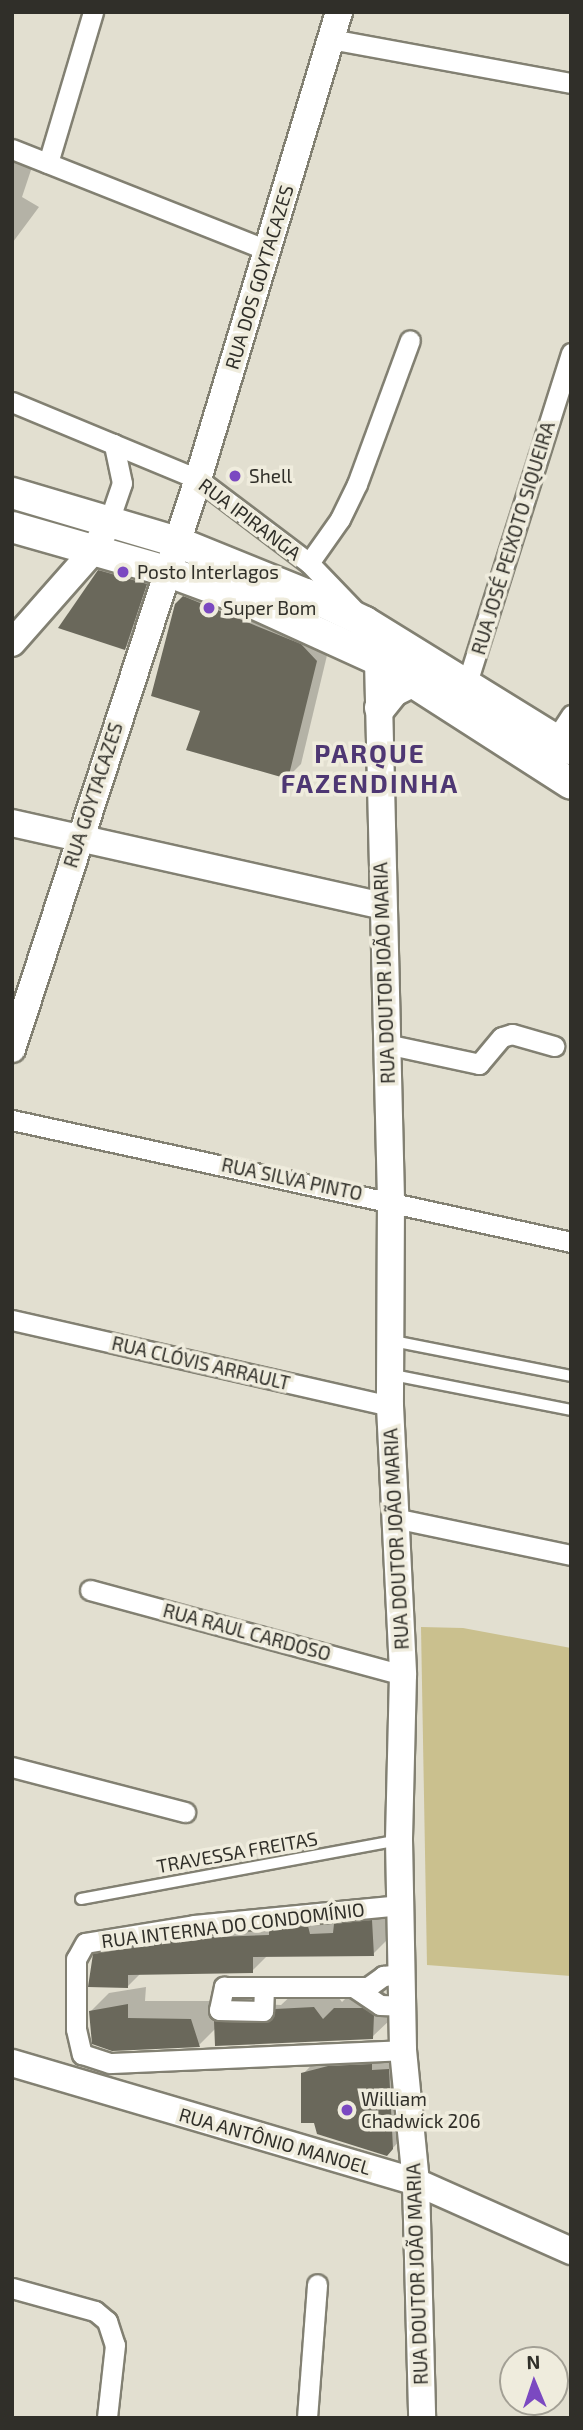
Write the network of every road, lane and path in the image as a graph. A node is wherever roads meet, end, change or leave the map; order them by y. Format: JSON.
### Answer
{"nodes":[{"id":1,"x":93,"y":12,"type":"edge"},
{"id":2,"x":339,"y":12,"type":"edge"},
{"id":3,"x":331,"y":38,"type":"junction"},
{"id":4,"x":571,"y":83,"type":"edge"},
{"id":5,"x":12,"y":149,"type":"edge"},
{"id":6,"x":48,"y":163,"type":"junction"},
{"id":7,"x":267,"y":250,"type":"junction"},
{"id":8,"x":410,"y":340,"type":"dead end"},
{"id":9,"x":571,"y":353,"type":"edge"},
{"id":10,"x":12,"y":402,"type":"edge"},
{"id":11,"x":114,"y":444,"type":"junction"},
{"id":12,"x":198,"y":479,"type":"junction"},
{"id":13,"x":12,"y":493,"type":"edge"},
{"id":14,"x":109,"y":521,"type":"junction"},
{"id":15,"x":12,"y":527,"type":"edge"},
{"id":16,"x":177,"y":542,"type":"junction"},
{"id":17,"x":95,"y":549,"type":"junction"},
{"id":18,"x":309,"y":563,"type":"junction"},
{"id":19,"x":166,"y":571,"type":"junction"},
{"id":20,"x":365,"y":622,"type":"junction"},
{"id":21,"x":12,"y":643,"type":"edge"},
{"id":22,"x":378,"y":660,"type":"junction"},
{"id":23,"x":410,"y":683,"type":"junction"},
{"id":24,"x":467,"y":683,"type":"junction"},
{"id":25,"x":380,"y":708,"type":"junction"},
{"id":26,"x":565,"y":735,"type":"edge"},
{"id":27,"x":571,"y":785,"type":"edge"},
{"id":28,"x":12,"y":823,"type":"edge"},
{"id":29,"x":78,"y":841,"type":"junction"},
{"id":30,"x":380,"y":905,"type":"junction"},
{"id":31,"x":386,"y":1044,"type":"junction"},
{"id":32,"x":554,"y":1046,"type":"dead end"},
{"id":33,"x":12,"y":1049,"type":"edge"},
{"id":34,"x":12,"y":1120,"type":"edge"},
{"id":35,"x":391,"y":1200,"type":"junction"},
{"id":36,"x":571,"y":1242,"type":"edge"},
{"id":37,"x":12,"y":1320,"type":"edge"},
{"id":38,"x":389,"y":1340,"type":"junction"},
{"id":39,"x":389,"y":1374,"type":"junction"},
{"id":40,"x":571,"y":1376,"type":"edge"},
{"id":41,"x":390,"y":1406,"type":"junction"},
{"id":42,"x":571,"y":1410,"type":"edge"},
{"id":43,"x":394,"y":1518,"type":"junction"},
{"id":44,"x":571,"y":1555,"type":"edge"},
{"id":45,"x":90,"y":1590,"type":"dead end"},
{"id":46,"x":403,"y":1675,"type":"junction"},
{"id":47,"x":12,"y":1767,"type":"edge"},
{"id":48,"x":185,"y":1812,"type":"dead end"},
{"id":49,"x":399,"y":1840,"type":"junction"},
{"id":50,"x":81,"y":1899,"type":"dead end"},
{"id":51,"x":401,"y":1905,"type":"junction"},
{"id":52,"x":402,"y":1973,"type":"junction"},
{"id":53,"x":264,"y":1987,"type":"dead end"},
{"id":54,"x":353,"y":1987,"type":"junction"},
{"id":55,"x":403,"y":2006,"type":"junction"},
{"id":56,"x":404,"y":2050,"type":"junction"},
{"id":57,"x":12,"y":2063,"type":"edge"},
{"id":58,"x":415,"y":2182,"type":"junction"},
{"id":59,"x":571,"y":2251,"type":"edge"},
{"id":60,"x":317,"y":2284,"type":"dead end"},
{"id":61,"x":12,"y":2288,"type":"edge"},
{"id":62,"x":107,"y":2418,"type":"edge"},
{"id":63,"x":307,"y":2418,"type":"edge"},
{"id":64,"x":422,"y":2418,"type":"edge"}],
"edges":[{"from":1,"to":6,"type":"street"},
{"from":2,"to":3,"type":"street","name":"RUA DOS GOYTACAZES"},
{"from":3,"to":4,"type":"street"},
{"from":3,"to":7,"type":"street","name":"RUA DOS GOYTACAZES"},
{"from":5,"to":6,"type":"street"},
{"from":6,"to":7,"type":"street"},
{"from":7,"to":12,"type":"street","name":"RUA DOS GOYTACAZES"},
{"from":8,"to":18,"type":"street"},
{"from":9,"to":24,"type":"street","name":"RUA JOSÉ PEIXOTO SIQUEIRA"},
{"from":10,"to":11,"type":"street","name":"RUA IPIRANGA"},
{"from":11,"to":12,"type":"street","name":"RUA IPIRANGA"},
{"from":11,"to":14,"type":"street"},
{"from":12,"to":16,"type":"street","name":"RUA DOS GOYTACAZES"},
{"from":12,"to":18,"type":"street","name":"RUA IPIRANGA"},
{"from":13,"to":14,"type":"main road"},
{"from":14,"to":16,"type":"main road"},
{"from":14,"to":17,"type":"street"},
{"from":15,"to":17,"type":"main road"},
{"from":16,"to":19,"type":"street","name":"RUA GOYTACAZES"},
{"from":16,"to":20,"type":"main road"},
{"from":17,"to":19,"type":"main road"},
{"from":17,"to":21,"type":"street"},
{"from":18,"to":20,"type":"street","name":"RUA IPIRANGA"},
{"from":19,"to":22,"type":"main road"},
{"from":19,"to":29,"type":"street","name":"RUA GOYTACAZES"},
{"from":20,"to":22,"type":"main road"},
{"from":20,"to":24,"type":"main road"},
{"from":22,"to":23,"type":"main road"},
{"from":22,"to":25,"type":"street","name":"RUA DOUTOR JOÃO MARIA"},
{"from":23,"to":25,"type":"main road"},
{"from":23,"to":27,"type":"main road"},
{"from":24,"to":26,"type":"main road"},
{"from":25,"to":30,"type":"street","name":"RUA DOUTOR JOÃO MARIA"},
{"from":28,"to":29,"type":"street"},
{"from":29,"to":30,"type":"street"},
{"from":29,"to":33,"type":"street","name":"RUA GOYTACAZES"},
{"from":30,"to":31,"type":"street","name":"RUA DOUTOR JOÃO MARIA"},
{"from":31,"to":32,"type":"street"},
{"from":31,"to":35,"type":"street","name":"RUA DOUTOR JOÃO MARIA"},
{"from":34,"to":35,"type":"street","name":"RUA SILVA PINTO"},
{"from":35,"to":36,"type":"street","name":"RUA SILVA PINTO"},
{"from":35,"to":38,"type":"street","name":"RUA DOUTOR JOÃO MARIA"},
{"from":37,"to":41,"type":"street","name":"RUA CLÓVIS ARRAULT"},
{"from":38,"to":39,"type":"street","name":"RUA DOUTOR JOÃO MARIA"},
{"from":38,"to":40,"type":"lane"},
{"from":39,"to":41,"type":"street","name":"RUA DOUTOR JOÃO MARIA"},
{"from":39,"to":42,"type":"lane"},
{"from":41,"to":43,"type":"street","name":"RUA DOUTOR JOÃO MARIA"},
{"from":43,"to":44,"type":"street"},
{"from":43,"to":46,"type":"street","name":"RUA DOUTOR JOÃO MARIA"},
{"from":45,"to":46,"type":"street","name":"RUA RAUL CARDOSO"},
{"from":46,"to":49,"type":"street","name":"RUA DOUTOR JOÃO MARIA"},
{"from":47,"to":48,"type":"street"},
{"from":49,"to":50,"type":"lane","name":"TRAVESSA FREITAS"},
{"from":49,"to":51,"type":"street","name":"RUA DOUTOR JOÃO MARIA"},
{"from":51,"to":52,"type":"street","name":"RUA DOUTOR JOÃO MARIA"},
{"from":51,"to":56,"type":"street","name":"RUA INTERNA DO CONDOMÍNIO"},
{"from":52,"to":54,"type":"street"},
{"from":52,"to":55,"type":"street","name":"RUA DOUTOR JOÃO MARIA"},
{"from":53,"to":54,"type":"street"},
{"from":54,"to":55,"type":"street"},
{"from":55,"to":56,"type":"street","name":"RUA DOUTOR JOÃO MARIA"},
{"from":56,"to":58,"type":"street","name":"RUA DOUTOR JOÃO MARIA"},
{"from":57,"to":58,"type":"street","name":"RUA ANTÔNIO MANOEL"},
{"from":58,"to":59,"type":"street","name":"RUA ANTÔNIO MANOEL"},
{"from":58,"to":64,"type":"street","name":"RUA DOUTOR JOÃO MARIA"},
{"from":60,"to":63,"type":"street"},
{"from":61,"to":62,"type":"street"}]}
